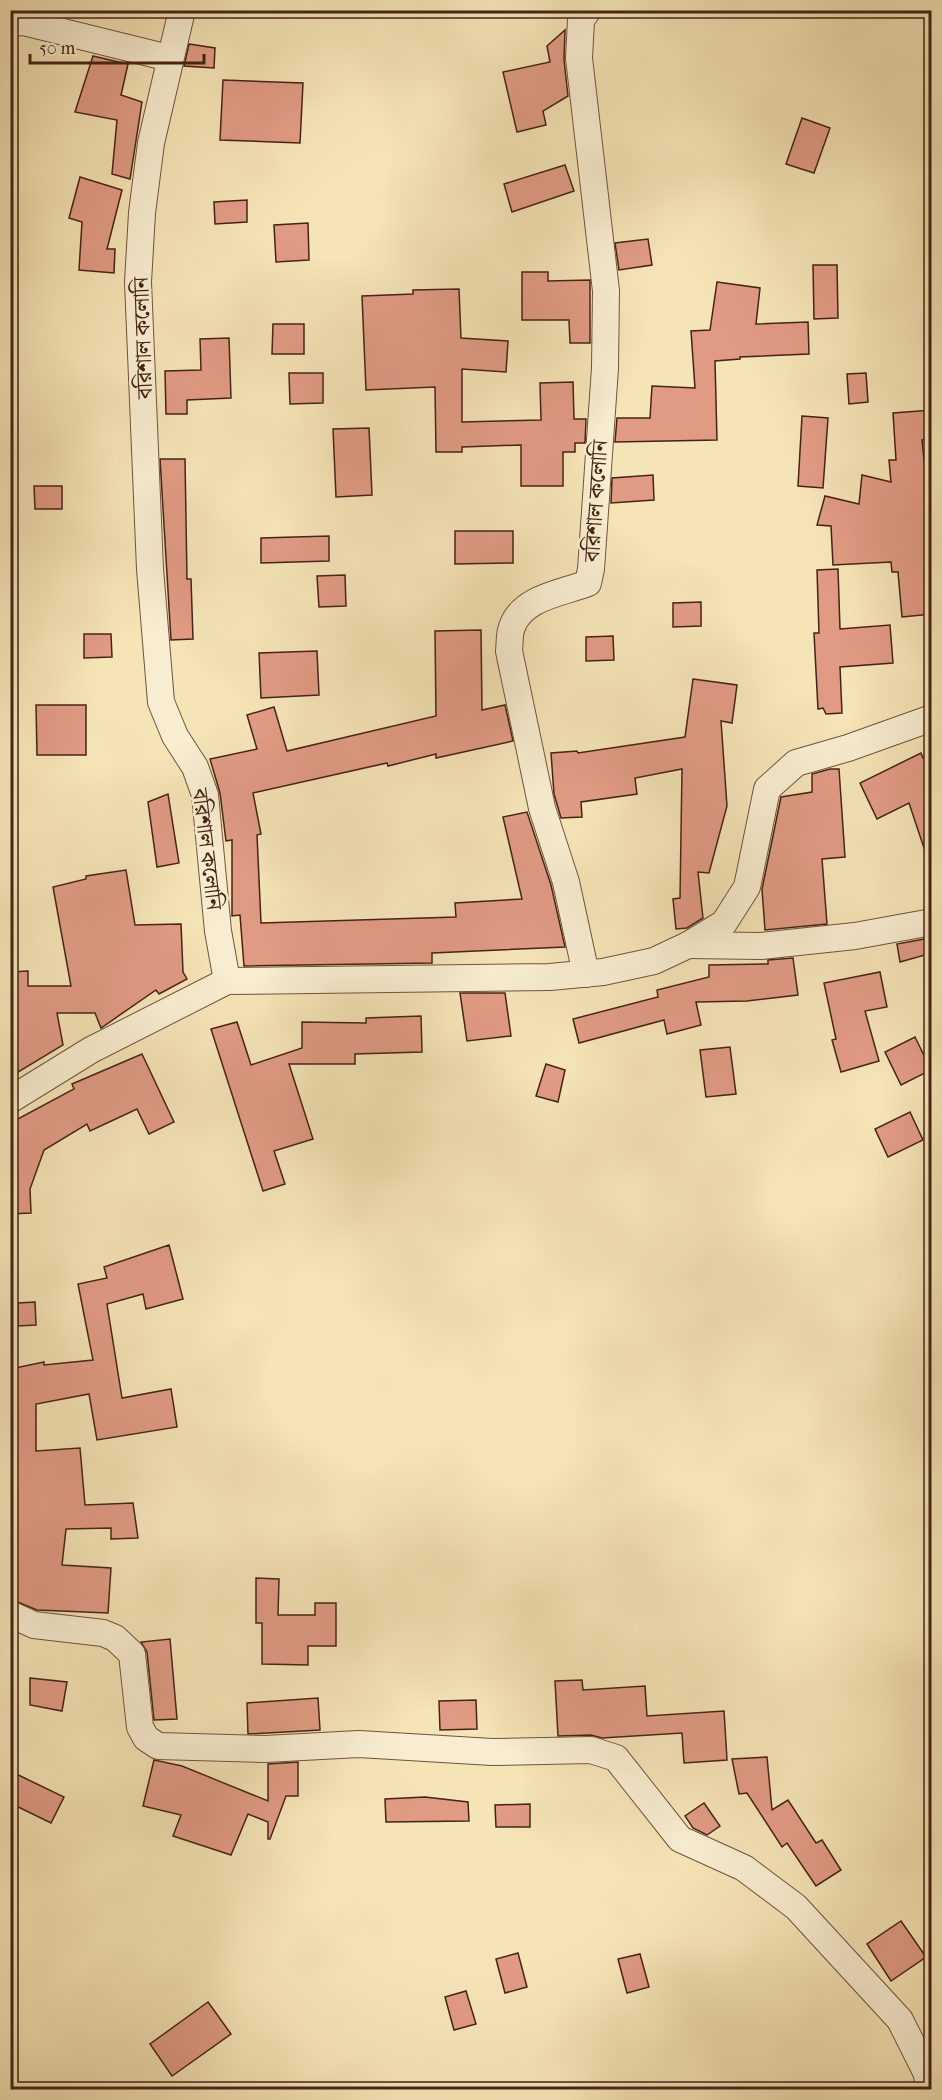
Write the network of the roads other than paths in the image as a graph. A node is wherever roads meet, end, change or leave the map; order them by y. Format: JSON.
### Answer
{"nodes":[{"id":1,"x":182,"y":10,"type":"edge"},
{"id":2,"x":588,"y":10,"type":"edge"},
{"id":3,"x":10,"y":23,"type":"edge"},
{"id":4,"x":169,"y":58,"type":"junction"},
{"id":5,"x":932,"y":717,"type":"edge"},
{"id":6,"x":932,"y":922,"type":"edge"},
{"id":7,"x":688,"y":945,"type":"junction"},
{"id":8,"x":586,"y":974,"type":"junction"},
{"id":9,"x":227,"y":981,"type":"junction"},
{"id":10,"x":10,"y":1100,"type":"edge"},
{"id":11,"x":10,"y":1614,"type":"edge"},
{"id":12,"x":931,"y":2090,"type":"edge"}],
"edges":[{"from":1,"to":4,"type":"street","name":"বরিশাল কলোনি"},
{"from":2,"to":8,"type":"street","name":"বরিশাল কলোনি"},
{"from":3,"to":4,"type":"street"},
{"from":4,"to":9,"type":"street","name":"বরিশাল কলোনি"},
{"from":5,"to":7,"type":"street"},
{"from":6,"to":7,"type":"street"},
{"from":7,"to":8,"type":"street"},
{"from":8,"to":9,"type":"street"},
{"from":9,"to":10,"type":"street"},
{"from":11,"to":12,"type":"street"}]}
